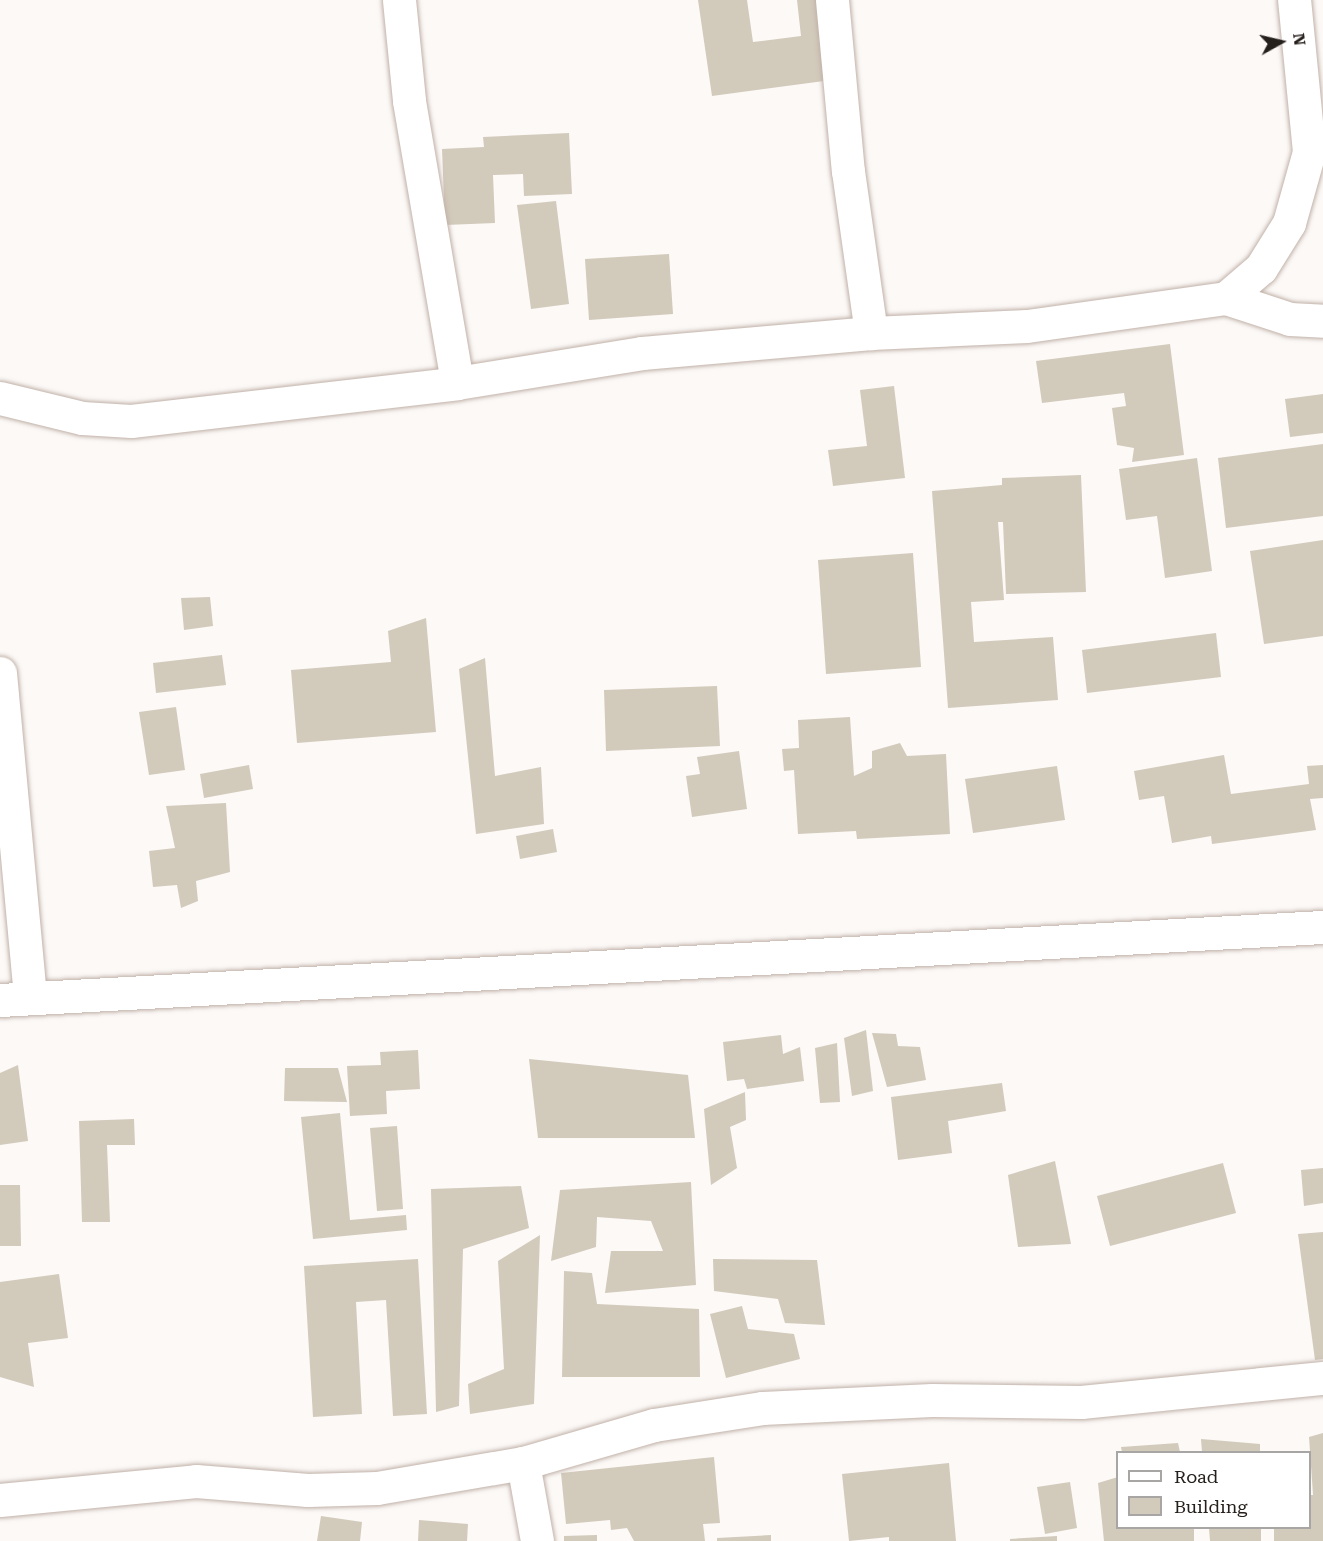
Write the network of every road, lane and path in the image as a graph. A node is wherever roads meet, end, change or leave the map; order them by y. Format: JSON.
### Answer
{"nodes":[{"id":1,"x":399,"y":0,"type":"edge"},
{"id":2,"x":832,"y":0,"type":"edge"},
{"id":3,"x":1294,"y":0,"type":"edge"},
{"id":4,"x":1226,"y":298,"type":"junction"},
{"id":5,"x":1323,"y":321,"type":"edge"},
{"id":6,"x":871,"y":333,"type":"junction"},
{"id":7,"x":457,"y":383,"type":"junction"},
{"id":8,"x":0,"y":398,"type":"edge"},
{"id":9,"x":0,"y":673,"type":"edge"},
{"id":10,"x":1323,"y":927,"type":"edge"},
{"id":11,"x":15,"y":999,"type":"edge"},
{"id":12,"x":1323,"y":1378,"type":"edge"},
{"id":13,"x":523,"y":1463,"type":"junction"},
{"id":14,"x":0,"y":1500,"type":"edge"},
{"id":15,"x":537,"y":1541,"type":"edge"}],
"edges":[{"from":1,"to":7,"type":"street"},
{"from":2,"to":6,"type":"street"},
{"from":3,"to":4,"type":"street"},
{"from":4,"to":5,"type":"street"},
{"from":4,"to":6,"type":"street"},
{"from":6,"to":7,"type":"street"},
{"from":7,"to":8,"type":"street"},
{"from":9,"to":11,"type":"street"},
{"from":10,"to":11,"type":"street"},
{"from":12,"to":13,"type":"street"},
{"from":13,"to":14,"type":"street"},
{"from":13,"to":15,"type":"street"}]}
